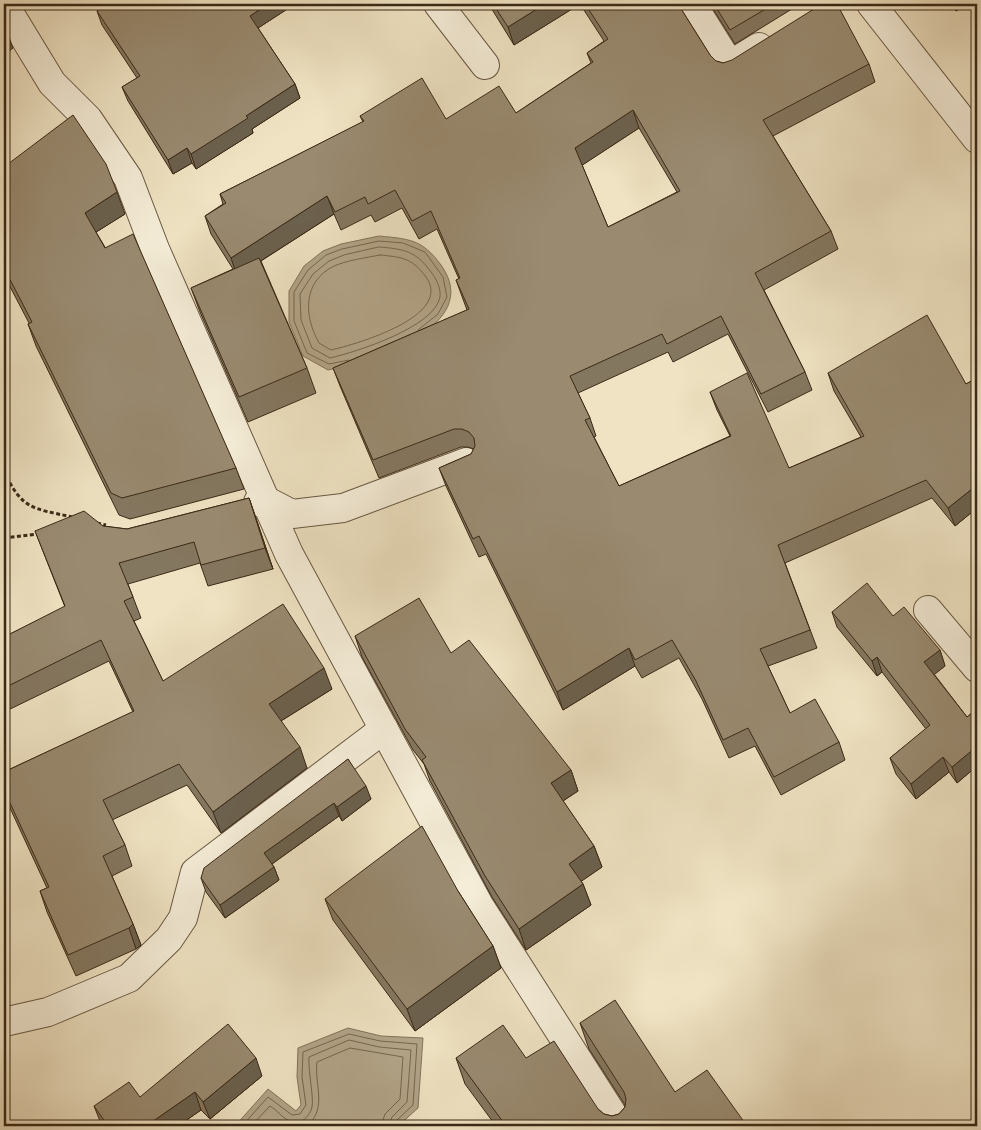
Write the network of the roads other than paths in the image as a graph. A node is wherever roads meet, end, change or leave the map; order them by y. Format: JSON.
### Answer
{"nodes":[{"id":1,"x":4,"y":4,"type":"edge"},
{"id":2,"x":438,"y":4,"type":"edge"},
{"id":3,"x":692,"y":4,"type":"edge"},
{"id":4,"x":871,"y":4,"type":"edge"},
{"id":5,"x":779,"y":34,"type":"edge"},
{"id":6,"x":485,"y":65,"type":"dead end"},
{"id":7,"x":977,"y":139,"type":"edge"},
{"id":8,"x":466,"y":462,"type":"edge"},
{"id":9,"x":265,"y":500,"type":"junction"},
{"id":10,"x":234,"y":508,"type":"edge"},
{"id":11,"x":928,"y":610,"type":"dead end"},
{"id":12,"x":977,"y":668,"type":"edge"},
{"id":13,"x":384,"y":729,"type":"junction"},
{"id":14,"x":4,"y":1022,"type":"edge"},
{"id":15,"x":620,"y":1126,"type":"edge"}],
"edges":[{"from":1,"to":9,"type":"street"},
{"from":2,"to":6,"type":"street"},
{"from":3,"to":5,"type":"street"},
{"from":4,"to":7,"type":"street"},
{"from":8,"to":9,"type":"street"},
{"from":9,"to":10,"type":"street"},
{"from":9,"to":13,"type":"street"},
{"from":11,"to":12,"type":"street"},
{"from":13,"to":14,"type":"street"},
{"from":13,"to":15,"type":"street"}]}
